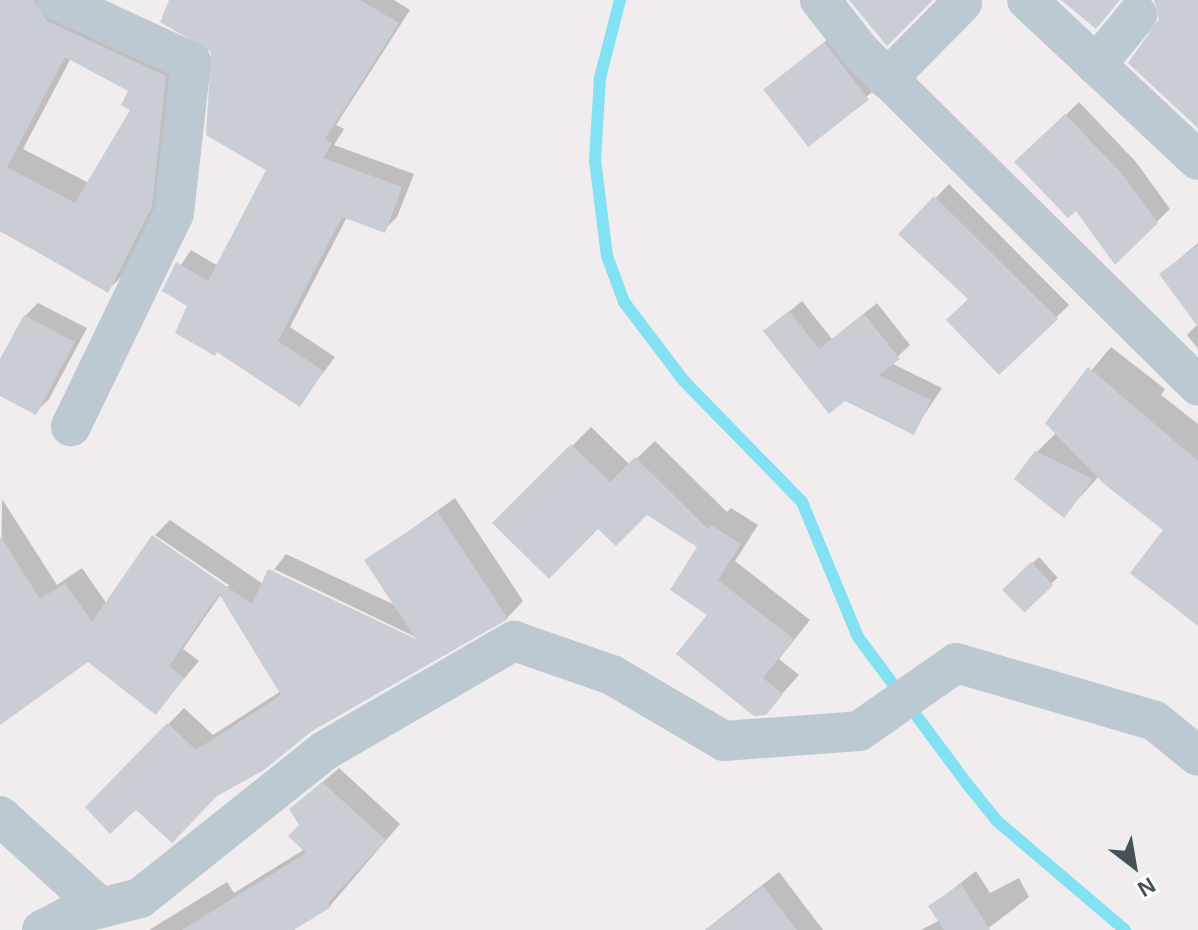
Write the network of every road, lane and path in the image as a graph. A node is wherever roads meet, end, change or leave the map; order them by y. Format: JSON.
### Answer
{"nodes":[{"id":1,"x":57,"y":0,"type":"edge"},
{"id":2,"x":820,"y":0,"type":"edge"},
{"id":3,"x":1027,"y":0,"type":"edge"},
{"id":4,"x":962,"y":3,"type":"dead end"},
{"id":5,"x":1137,"y":15,"type":"dead end"},
{"id":6,"x":1096,"y":65,"type":"junction"},
{"id":7,"x":887,"y":79,"type":"junction"},
{"id":8,"x":1198,"y":160,"type":"edge"},
{"id":9,"x":1198,"y":386,"type":"edge"},
{"id":10,"x":71,"y":426,"type":"dead end"},
{"id":11,"x":1198,"y":756,"type":"edge"},
{"id":12,"x":0,"y":816,"type":"edge"},
{"id":13,"x":101,"y":908,"type":"junction"},
{"id":14,"x":42,"y":930,"type":"edge"}],
"edges":[{"from":1,"to":10,"type":"street"},
{"from":2,"to":7,"type":"street"},
{"from":3,"to":6,"type":"street"},
{"from":4,"to":7,"type":"street"},
{"from":5,"to":6,"type":"street"},
{"from":6,"to":8,"type":"street"},
{"from":7,"to":9,"type":"street"},
{"from":11,"to":13,"type":"street"},
{"from":12,"to":13,"type":"street"},
{"from":13,"to":14,"type":"street"}]}
